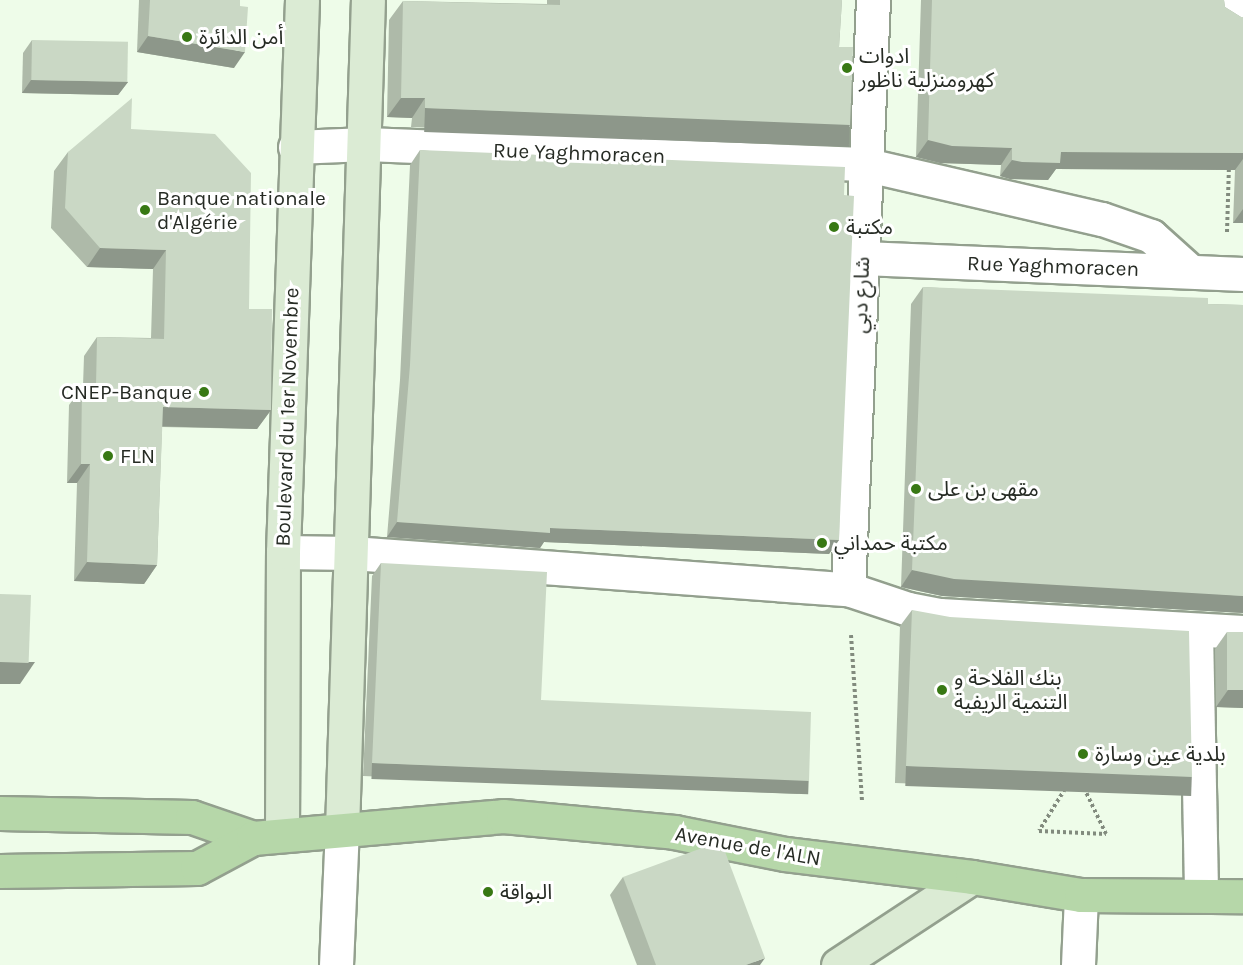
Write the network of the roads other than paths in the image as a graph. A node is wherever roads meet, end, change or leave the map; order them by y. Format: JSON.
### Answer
{"nodes":[{"id":1,"x":302,"y":0,"type":"edge"},
{"id":2,"x":368,"y":0,"type":"edge"},
{"id":3,"x":873,"y":0,"type":"edge"},
{"id":4,"x":1231,"y":0,"type":"edge"},
{"id":5,"x":1243,"y":15,"type":"edge"},
{"id":6,"x":366,"y":144,"type":"junction"},
{"id":7,"x":296,"y":147,"type":"junction"},
{"id":8,"x":864,"y":164,"type":"junction"},
{"id":9,"x":864,"y":258,"type":"junction"},
{"id":10,"x":1190,"y":271,"type":"junction"},
{"id":11,"x":1235,"y":274,"type":"edge"},
{"id":12,"x":283,"y":552,"type":"junction"},
{"id":13,"x":352,"y":553,"type":"junction"},
{"id":14,"x":848,"y":590,"type":"junction"},
{"id":15,"x":1196,"y":630,"type":"junction"},
{"id":16,"x":1243,"y":632,"type":"edge"},
{"id":17,"x":0,"y":813,"type":"edge"},
{"id":18,"x":342,"y":830,"type":"junction"},
{"id":19,"x":267,"y":836,"type":"junction"},
{"id":20,"x":0,"y":871,"type":"edge"},
{"id":21,"x":972,"y":876,"type":"junction"},
{"id":22,"x":1201,"y":894,"type":"junction"},
{"id":23,"x":1082,"y":895,"type":"junction"},
{"id":24,"x":1243,"y":896,"type":"edge"},
{"id":25,"x":336,"y":965,"type":"edge"},
{"id":26,"x":838,"y":965,"type":"edge"},
{"id":27,"x":1078,"y":965,"type":"edge"}],
"edges":[{"from":1,"to":7,"type":"main road","name":"Boulevard du 1er Novembre"},
{"from":2,"to":6,"type":"main road"},
{"from":3,"to":8,"type":"street","name":"شارع دبي"},
{"from":4,"to":5,"type":"street"},
{"from":6,"to":7,"type":"street","name":"Rue Yaghmoracen"},
{"from":6,"to":8,"type":"street","name":"Rue Yaghmoracen"},
{"from":6,"to":13,"type":"main road"},
{"from":7,"to":12,"type":"main road","name":"Boulevard du 1er Novembre"},
{"from":8,"to":9,"type":"street","name":"شارع دبي"},
{"from":8,"to":10,"type":"street","name":"Rue Yaghmoracen"},
{"from":9,"to":10,"type":"street","name":"Rue Yaghmoracen"},
{"from":9,"to":14,"type":"street","name":"شارع دبي"},
{"from":10,"to":11,"type":"street","name":"Rue Yaghmoracen"},
{"from":12,"to":13,"type":"street"},
{"from":12,"to":19,"type":"main road","name":"Boulevard du 1er Novembre"},
{"from":13,"to":14,"type":"street"},
{"from":13,"to":18,"type":"main road"},
{"from":14,"to":15,"type":"street"},
{"from":15,"to":16,"type":"street"},
{"from":15,"to":22,"type":"street"},
{"from":17,"to":19,"type":"main road"},
{"from":18,"to":19,"type":"main road","name":"Avenue de l'ALN"},
{"from":18,"to":21,"type":"main road","name":"Avenue de l'ALN"},
{"from":18,"to":25,"type":"street"},
{"from":19,"to":20,"type":"main road"},
{"from":21,"to":23,"type":"main road","name":"Avenue de l'ALN"},
{"from":21,"to":26,"type":"main road"},
{"from":22,"to":23,"type":"main road","name":"Avenue de l'ALN"},
{"from":22,"to":24,"type":"main road","name":"Avenue de l'ALN"},
{"from":23,"to":27,"type":"street"}]}
